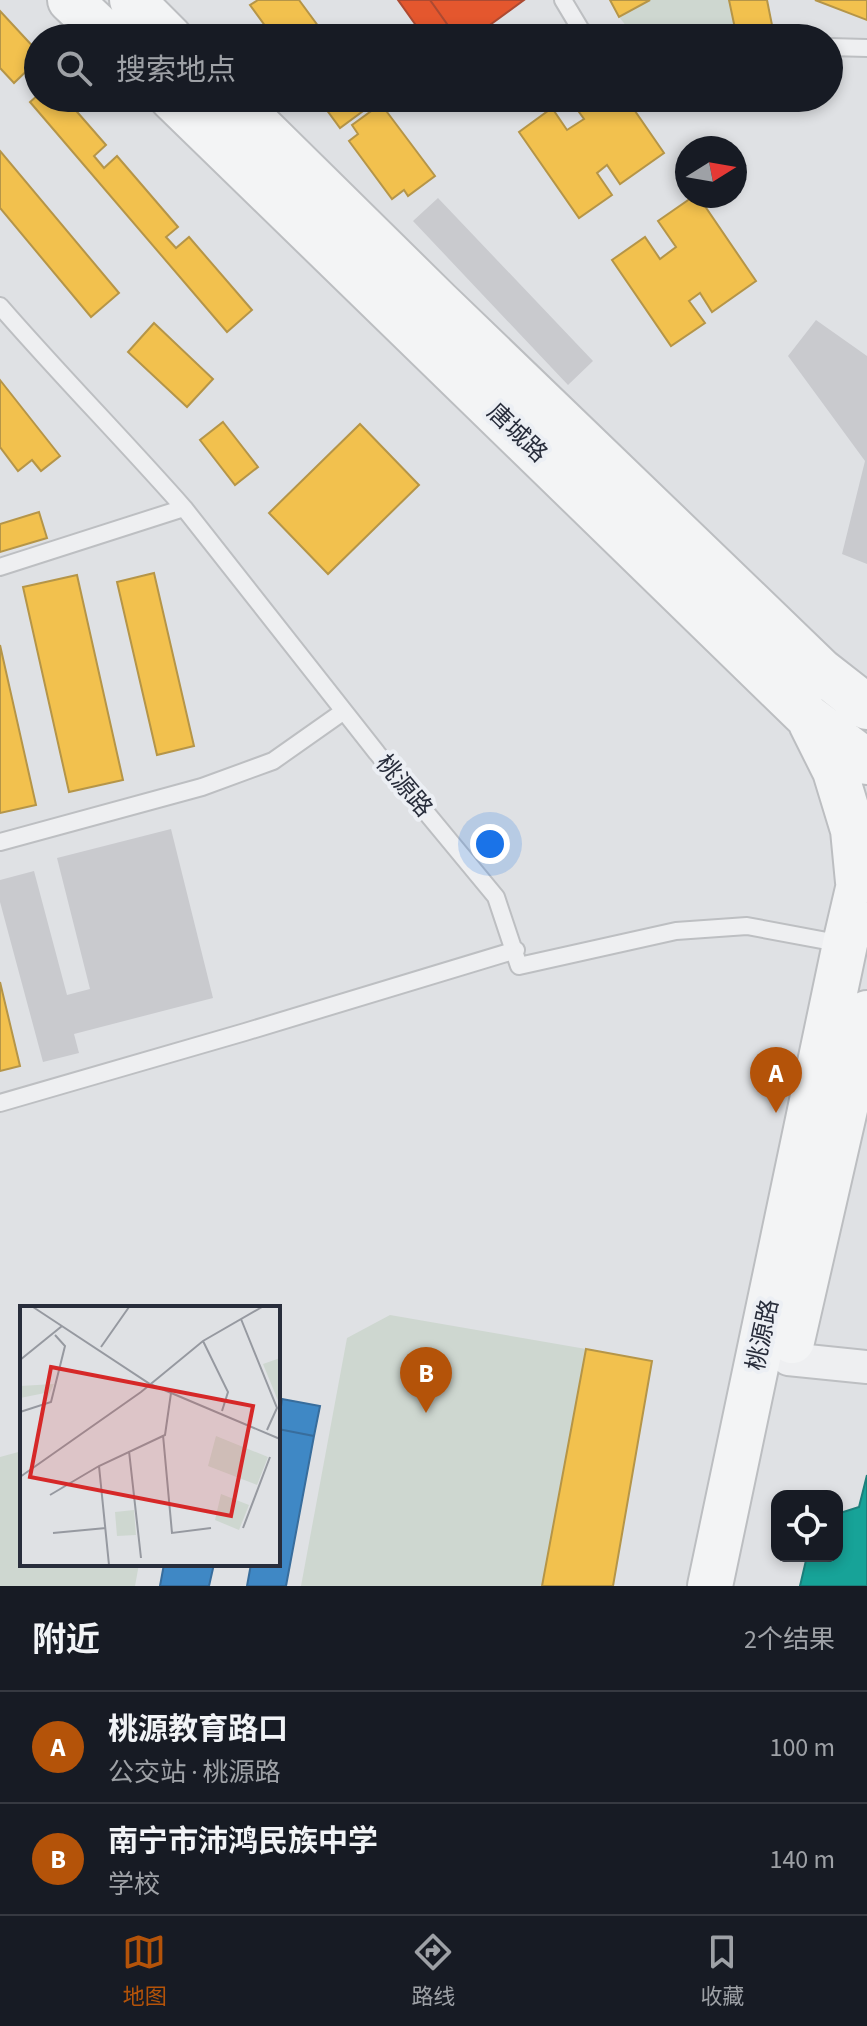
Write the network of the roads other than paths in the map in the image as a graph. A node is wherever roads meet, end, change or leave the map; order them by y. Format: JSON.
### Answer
{"nodes":[{"id":1,"x":70,"y":0,"type":"edge"},
{"id":2,"x":132,"y":0,"type":"edge"},
{"id":3,"x":563,"y":0,"type":"edge"},
{"id":4,"x":95,"y":24,"type":"edge"},
{"id":5,"x":156,"y":24,"type":"edge"},
{"id":6,"x":577,"y":24,"type":"edge"},
{"id":7,"x":843,"y":47,"type":"edge"},
{"id":8,"x":867,"y":48,"type":"edge"},
{"id":9,"x":186,"y":112,"type":"edge"},
{"id":10,"x":245,"y":112,"type":"edge"},
{"id":11,"x":0,"y":306,"type":"edge"},
{"id":12,"x":184,"y":508,"type":"junction"},
{"id":13,"x":0,"y":567,"type":"edge"},
{"id":14,"x":821,"y":671,"type":"junction"},
{"id":15,"x":867,"y":675,"type":"edge"},
{"id":16,"x":867,"y":707,"type":"edge"},
{"id":17,"x":344,"y":711,"type":"junction"},
{"id":18,"x":808,"y":717,"type":"junction"},
{"id":19,"x":867,"y":762,"type":"edge"},
{"id":20,"x":0,"y":842,"type":"edge"},
{"id":21,"x":863,"y":869,"type":"edge"},
{"id":22,"x":845,"y":944,"type":"junction"},
{"id":23,"x":516,"y":950,"type":"junction"},
{"id":24,"x":867,"y":1013,"type":"edge"},
{"id":25,"x":0,"y":1103,"type":"edge"},
{"id":26,"x":788,"y":1359,"type":"junction"},
{"id":27,"x":867,"y":1367,"type":"edge"},
{"id":28,"x":710,"y":1586,"type":"edge"},
{"id":29,"x":739,"y":1586,"type":"edge"}],
"edges":[{"from":1,"to":4,"type":"main road"},
{"from":2,"to":5,"type":"main road"},
{"from":3,"to":6,"type":"lane"},
{"from":7,"to":8,"type":"lane"},
{"from":9,"to":18,"type":"main road","name":"唐城路"},
{"from":10,"to":14,"type":"main road","name":"唐城路"},
{"from":11,"to":12,"type":"lane","name":"桃源路"},
{"from":12,"to":13,"type":"lane"},
{"from":12,"to":17,"type":"lane","name":"桃源路"},
{"from":14,"to":15,"type":"main road"},
{"from":14,"to":16,"type":"main road","name":"唐城路"},
{"from":17,"to":20,"type":"lane"},
{"from":17,"to":23,"type":"lane","name":"桃源路"},
{"from":18,"to":19,"type":"main road","name":"唐城路"},
{"from":18,"to":21,"type":"main road","name":"桃源路"},
{"from":21,"to":22,"type":"main road","name":"桃源路"},
{"from":22,"to":23,"type":"lane"},
{"from":22,"to":28,"type":"main road","name":"桃源路"},
{"from":23,"to":25,"type":"lane"},
{"from":24,"to":26,"type":"main road","name":"桃源路"},
{"from":26,"to":27,"type":"street"},
{"from":26,"to":29,"type":"main road","name":"桃源路"}]}
